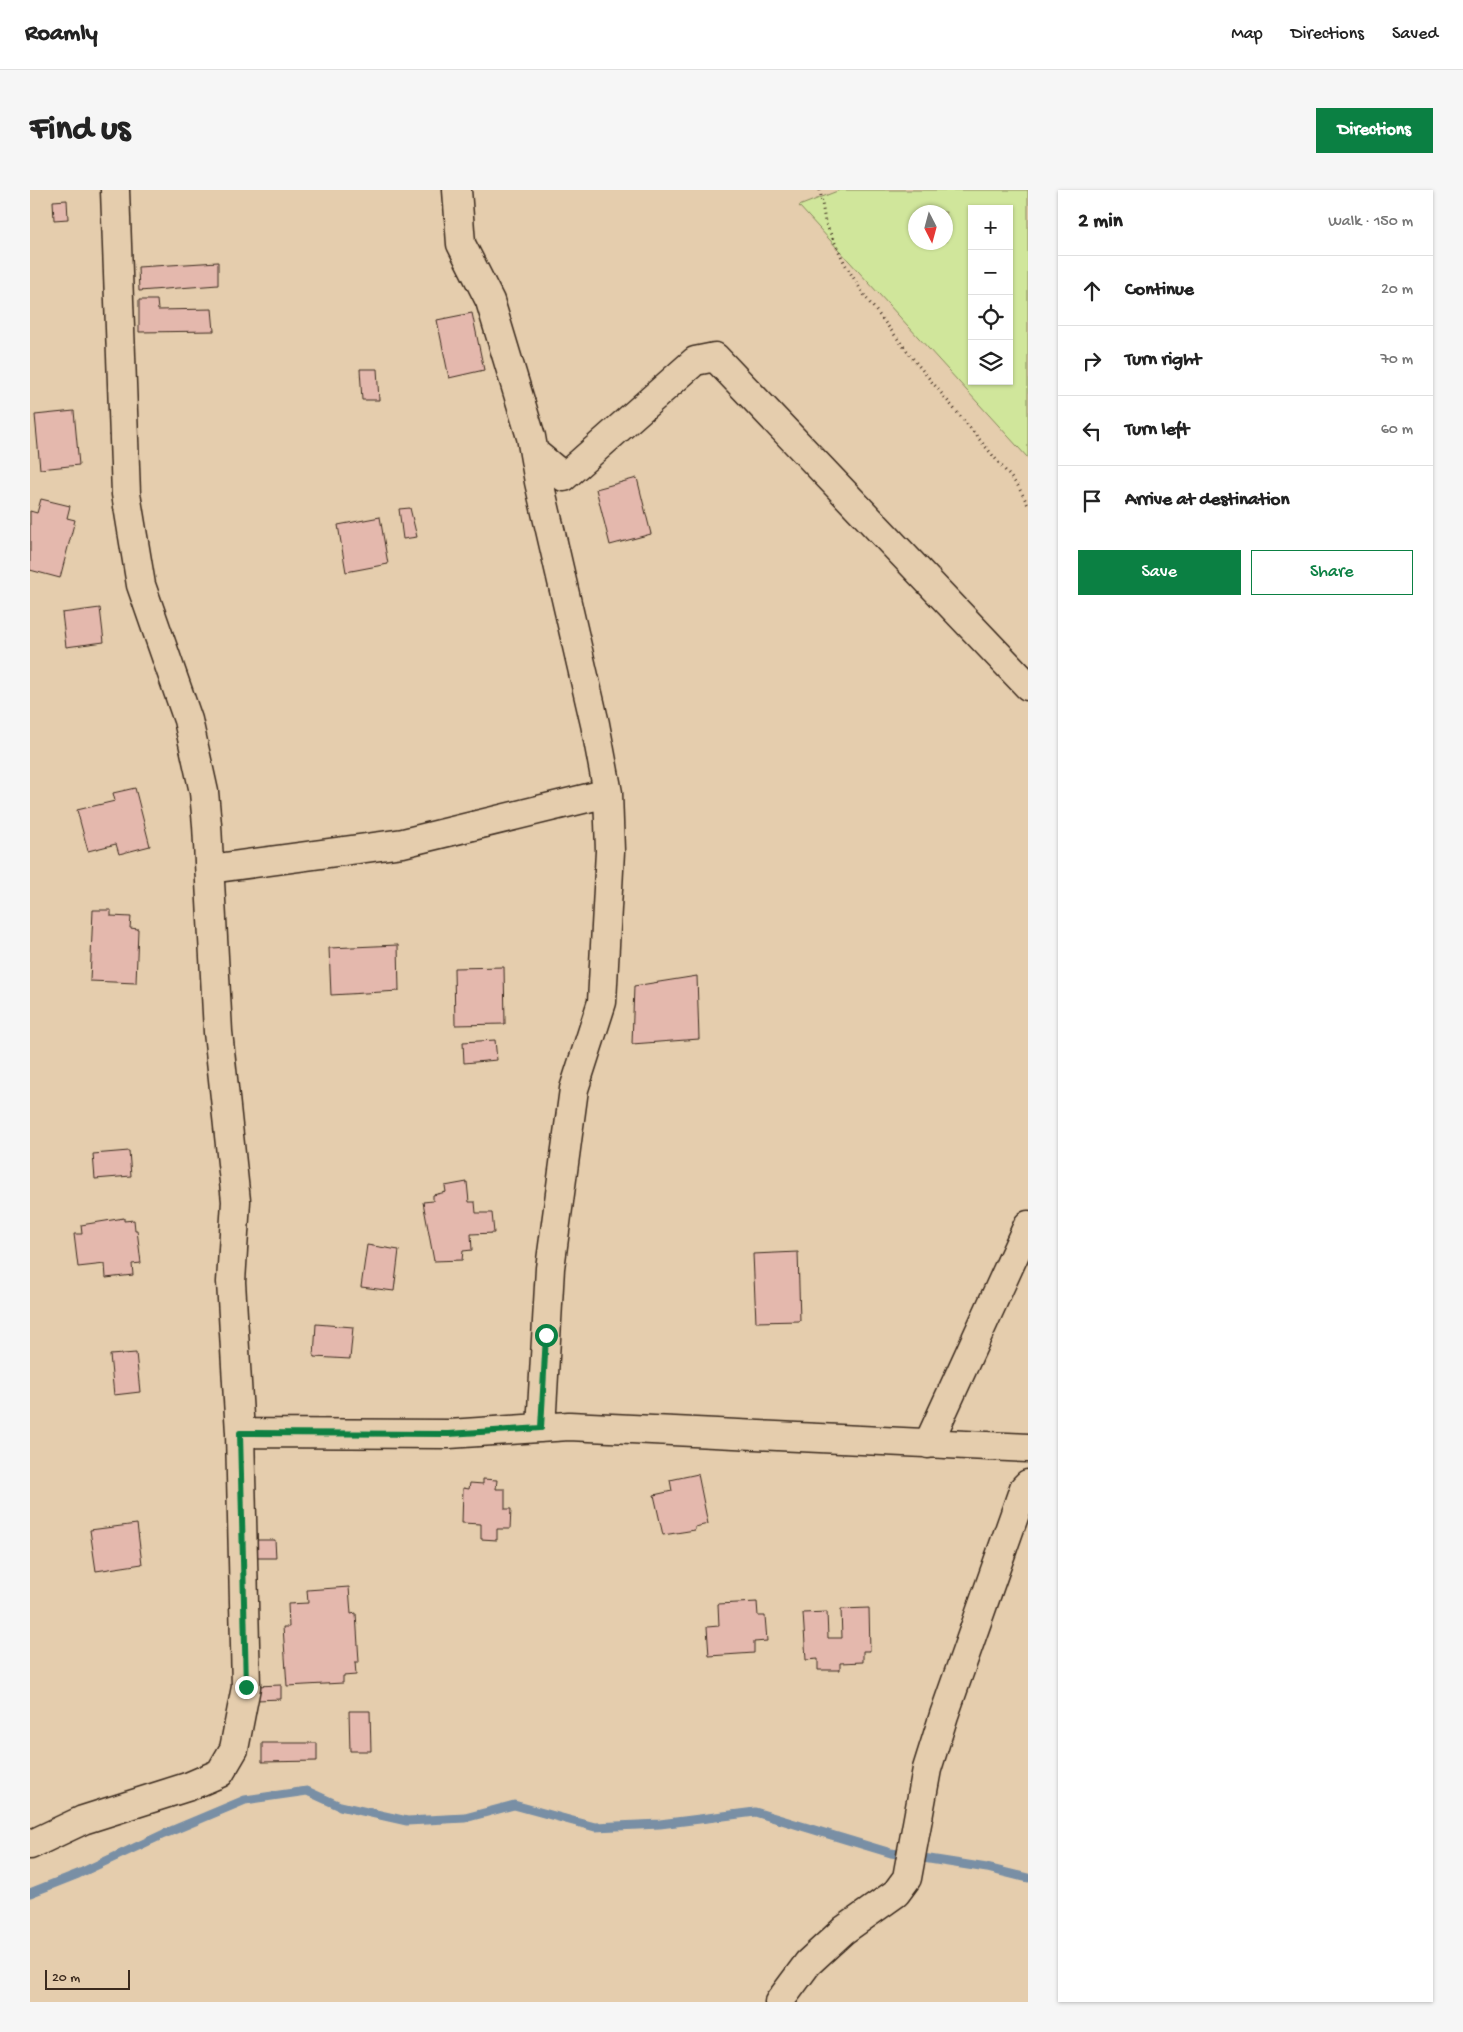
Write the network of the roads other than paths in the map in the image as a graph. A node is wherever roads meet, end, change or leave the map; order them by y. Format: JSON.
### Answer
{"nodes":[{"id":1,"x":115,"y":190,"type":"edge"},
{"id":2,"x":456,"y":190,"type":"edge"},
{"id":3,"x":534,"y":452,"type":"junction"},
{"id":4,"x":1028,"y":686,"type":"edge"},
{"id":5,"x":608,"y":793,"type":"junction"},
{"id":6,"x":210,"y":870,"type":"junction"},
{"id":7,"x":1028,"y":1225,"type":"edge"},
{"id":8,"x":1028,"y":1425,"type":"edge"},
{"id":9,"x":541,"y":1428,"type":"junction"},
{"id":10,"x":240,"y":1433,"type":"junction"},
{"id":11,"x":928,"y":1444,"type":"junction"},
{"id":12,"x":1020,"y":1448,"type":"edge"},
{"id":13,"x":1028,"y":1484,"type":"edge"},
{"id":14,"x":30,"y":1845,"type":"edge"},
{"id":15,"x":778,"y":2002,"type":"edge"}],
"edges":[{"from":1,"to":6,"type":"street"},
{"from":2,"to":3,"type":"street"},
{"from":3,"to":4,"type":"street"},
{"from":3,"to":5,"type":"street"},
{"from":5,"to":6,"type":"street"},
{"from":5,"to":9,"type":"street"},
{"from":6,"to":10,"type":"street"},
{"from":7,"to":11,"type":"street"},
{"from":8,"to":12,"type":"street"},
{"from":9,"to":10,"type":"street"},
{"from":9,"to":11,"type":"street"},
{"from":10,"to":14,"type":"street"},
{"from":11,"to":12,"type":"street"},
{"from":13,"to":15,"type":"street"}]}
